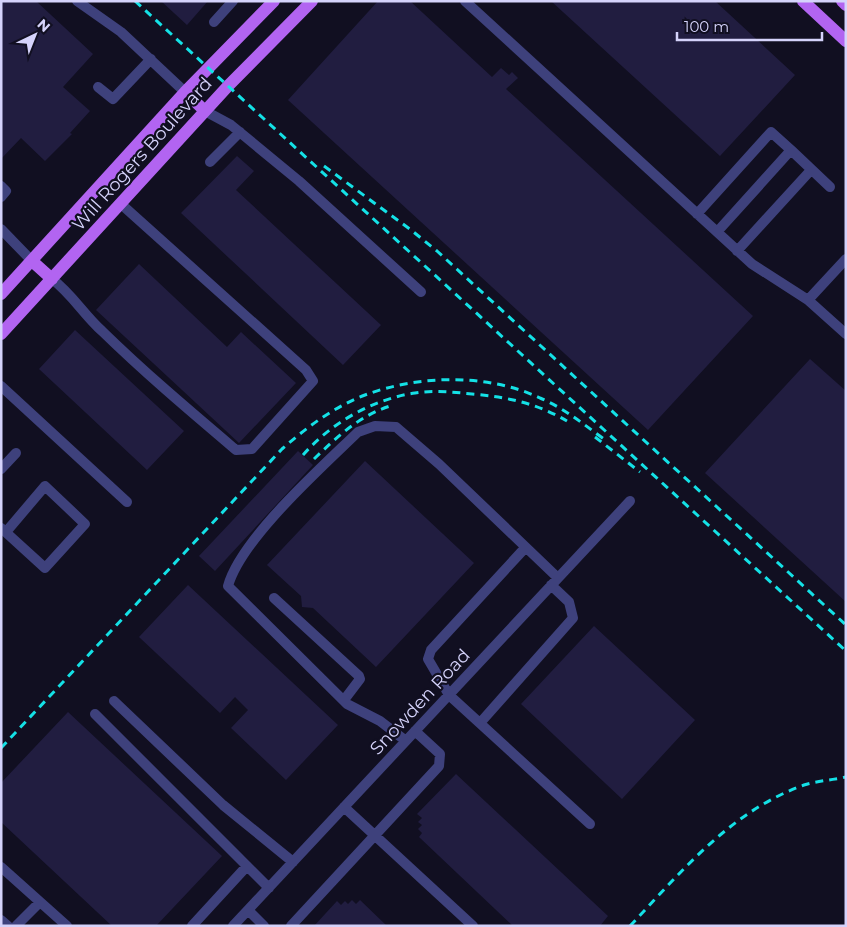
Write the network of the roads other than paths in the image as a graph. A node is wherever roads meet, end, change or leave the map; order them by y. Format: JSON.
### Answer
{"nodes":[{"id":1,"x":77,"y":1,"type":"edge"},
{"id":2,"x":233,"y":1,"type":"edge"},
{"id":3,"x":274,"y":1,"type":"edge"},
{"id":4,"x":312,"y":1,"type":"edge"},
{"id":5,"x":465,"y":1,"type":"edge"},
{"id":6,"x":803,"y":1,"type":"edge"},
{"id":7,"x":842,"y":1,"type":"edge"},
{"id":8,"x":846,"y":4,"type":"edge"},
{"id":9,"x":214,"y":22,"type":"dead end"},
{"id":10,"x":846,"y":41,"type":"edge"},
{"id":11,"x":151,"y":59,"type":"junction"},
{"id":12,"x":98,"y":87,"type":"dead end"},
{"id":13,"x":185,"y":92,"type":"junction"},
{"id":14,"x":205,"y":111,"type":"junction"},
{"id":15,"x":240,"y":132,"type":"junction"},
{"id":16,"x":791,"y":150,"type":"junction"},
{"id":17,"x":210,"y":162,"type":"dead end"},
{"id":18,"x":811,"y":170,"type":"junction"},
{"id":19,"x":1,"y":186,"type":"edge"},
{"id":20,"x":830,"y":187,"type":"dead end"},
{"id":21,"x":1,"y":196,"type":"edge"},
{"id":22,"x":121,"y":204,"type":"junction"},
{"id":23,"x":697,"y":214,"type":"junction"},
{"id":24,"x":1,"y":229,"type":"edge"},
{"id":25,"x":717,"y":232,"type":"junction"},
{"id":26,"x":737,"y":251,"type":"junction"},
{"id":27,"x":846,"y":259,"type":"edge"},
{"id":28,"x":32,"y":261,"type":"junction"},
{"id":29,"x":52,"y":279,"type":"junction"},
{"id":30,"x":421,"y":292,"type":"dead end"},
{"id":31,"x":1,"y":294,"type":"edge"},
{"id":32,"x":808,"y":300,"type":"junction"},
{"id":33,"x":1,"y":334,"type":"edge"},
{"id":34,"x":846,"y":334,"type":"edge"},
{"id":35,"x":1,"y":386,"type":"edge"},
{"id":36,"x":16,"y":453,"type":"dead end"},
{"id":37,"x":1,"y":469,"type":"edge"},
{"id":38,"x":630,"y":501,"type":"dead end"},
{"id":39,"x":127,"y":502,"type":"dead end"},
{"id":40,"x":4,"y":530,"type":"edge"},
{"id":41,"x":525,"y":548,"type":"junction"},
{"id":42,"x":555,"y":581,"type":"junction"},
{"id":43,"x":274,"y":598,"type":"dead end"},
{"id":44,"x":449,"y":695,"type":"junction"},
{"id":45,"x":344,"y":700,"type":"junction"},
{"id":46,"x":114,"y":701,"type":"dead end"},
{"id":47,"x":95,"y":714,"type":"dead end"},
{"id":48,"x":480,"y":723,"type":"junction"},
{"id":49,"x":415,"y":731,"type":"junction"},
{"id":50,"x":406,"y":741,"type":"junction"},
{"id":51,"x":344,"y":807,"type":"junction"},
{"id":52,"x":590,"y":824,"type":"dead end"},
{"id":53,"x":376,"y":835,"type":"junction"},
{"id":54,"x":293,"y":862,"type":"junction"},
{"id":55,"x":247,"y":866,"type":"junction"},
{"id":56,"x":1,"y":867,"type":"edge"},
{"id":57,"x":269,"y":888,"type":"junction"},
{"id":58,"x":40,"y":902,"type":"junction"},
{"id":59,"x":248,"y":910,"type":"junction"},
{"id":60,"x":1,"y":920,"type":"edge"},
{"id":61,"x":8,"y":926,"type":"edge"},
{"id":62,"x":16,"y":926,"type":"edge"},
{"id":63,"x":67,"y":926,"type":"edge"},
{"id":64,"x":192,"y":926,"type":"edge"},
{"id":65,"x":234,"y":926,"type":"edge"},
{"id":66,"x":264,"y":926,"type":"edge"},
{"id":67,"x":291,"y":926,"type":"edge"},
{"id":68,"x":473,"y":926,"type":"edge"}],
"edges":[{"from":1,"to":11,"type":"street"},
{"from":2,"to":9,"type":"street"},
{"from":3,"to":13,"type":"main road","name":"Will Rogers Boulevard"},
{"from":4,"to":14,"type":"main road","name":"Will Rogers Boulevard"},
{"from":5,"to":23,"type":"street"},
{"from":6,"to":10,"type":"main road"},
{"from":7,"to":8,"type":"main road"},
{"from":11,"to":12,"type":"street"},
{"from":11,"to":13,"type":"street"},
{"from":13,"to":14,"type":"main road"},
{"from":13,"to":28,"type":"main road","name":"Will Rogers Boulevard"},
{"from":14,"to":15,"type":"street"},
{"from":14,"to":22,"type":"main road","name":"Will Rogers Boulevard"},
{"from":15,"to":17,"type":"street"},
{"from":15,"to":30,"type":"street"},
{"from":16,"to":18,"type":"street"},
{"from":16,"to":23,"type":"street"},
{"from":16,"to":25,"type":"street"},
{"from":18,"to":20,"type":"street"},
{"from":18,"to":26,"type":"street"},
{"from":19,"to":21,"type":"street"},
{"from":22,"to":29,"type":"main road","name":"Will Rogers Boulevard"},
{"from":22,"to":29,"type":"street"},
{"from":23,"to":25,"type":"street"},
{"from":24,"to":28,"type":"street"},
{"from":25,"to":26,"type":"street"},
{"from":26,"to":32,"type":"street"},
{"from":27,"to":32,"type":"street"},
{"from":28,"to":29,"type":"main road"},
{"from":28,"to":31,"type":"main road","name":"Will Rogers Boulevard"},
{"from":29,"to":33,"type":"main road","name":"Will Rogers Boulevard"},
{"from":32,"to":34,"type":"street"},
{"from":35,"to":39,"type":"street"},
{"from":36,"to":37,"type":"street"},
{"from":38,"to":42,"type":"street","name":"Snowden Road"},
{"from":40,"to":40,"type":"street"},
{"from":41,"to":42,"type":"street"},
{"from":41,"to":44,"type":"street"},
{"from":41,"to":45,"type":"street"},
{"from":42,"to":44,"type":"street","name":"Snowden Road"},
{"from":42,"to":48,"type":"street"},
{"from":43,"to":45,"type":"street"},
{"from":44,"to":48,"type":"street"},
{"from":44,"to":49,"type":"street","name":"Snowden Road"},
{"from":45,"to":50,"type":"street"},
{"from":46,"to":54,"type":"street"},
{"from":47,"to":55,"type":"street"},
{"from":48,"to":52,"type":"street"},
{"from":49,"to":50,"type":"street","name":"Snowden Road"},
{"from":49,"to":53,"type":"street"},
{"from":50,"to":51,"type":"street","name":"Snowden Road"},
{"from":51,"to":53,"type":"street"},
{"from":51,"to":54,"type":"street","name":"Snowden Road"},
{"from":53,"to":67,"type":"street"},
{"from":53,"to":68,"type":"street"},
{"from":54,"to":57,"type":"street","name":"Snowden Road"},
{"from":55,"to":57,"type":"street"},
{"from":55,"to":64,"type":"street"},
{"from":56,"to":58,"type":"street"},
{"from":57,"to":59,"type":"street","name":"Snowden Road"},
{"from":58,"to":62,"type":"street"},
{"from":58,"to":63,"type":"street"},
{"from":59,"to":65,"type":"street","name":"Snowden Road"},
{"from":59,"to":66,"type":"street"},
{"from":60,"to":61,"type":"street"}]}
